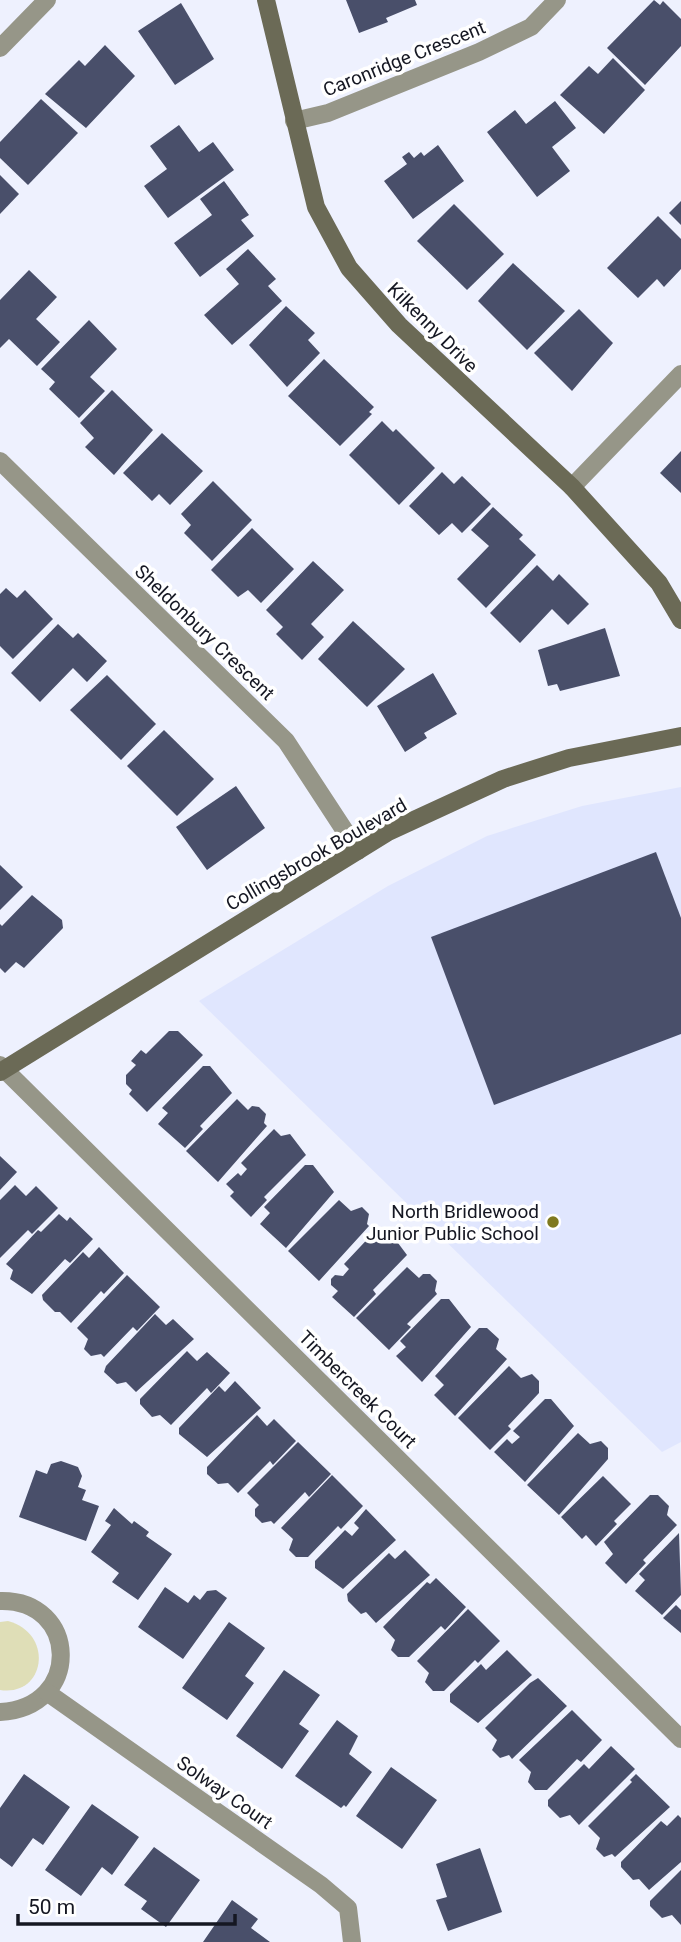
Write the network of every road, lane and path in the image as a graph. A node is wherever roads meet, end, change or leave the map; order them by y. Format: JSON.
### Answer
{"nodes":[{"id":1,"x":47,"y":0,"type":"edge"},
{"id":2,"x":266,"y":0,"type":"edge"},
{"id":3,"x":557,"y":0,"type":"edge"},
{"id":4,"x":0,"y":48,"type":"edge"},
{"id":5,"x":294,"y":121,"type":"junction"},
{"id":6,"x":681,"y":374,"type":"edge"},
{"id":7,"x":0,"y":461,"type":"edge"},
{"id":8,"x":572,"y":487,"type":"junction"},
{"id":9,"x":681,"y":620,"type":"edge"},
{"id":10,"x":681,"y":736,"type":"edge"},
{"id":11,"x":358,"y":851,"type":"junction"},
{"id":12,"x":2,"y":1069,"type":"edge"},
{"id":13,"x":0,"y":1601,"type":"edge"},
{"id":14,"x":48,"y":1693,"type":"junction"},
{"id":15,"x":0,"y":1712,"type":"edge"},
{"id":16,"x":681,"y":1739,"type":"edge"},
{"id":17,"x":352,"y":1942,"type":"edge"}],
"edges":[{"from":1,"to":4,"type":"street"},
{"from":2,"to":5,"type":"street","name":"Kilkenny Drive"},
{"from":3,"to":5,"type":"street","name":"Caronridge Crescent"},
{"from":5,"to":8,"type":"street","name":"Kilkenny Drive"},
{"from":6,"to":8,"type":"street"},
{"from":7,"to":11,"type":"street","name":"Sheldonbury Crescent"},
{"from":8,"to":9,"type":"street","name":"Kilkenny Drive"},
{"from":10,"to":11,"type":"street","name":"Collingsbrook Boulevard"},
{"from":11,"to":12,"type":"street","name":"Collingsbrook Boulevard"},
{"from":12,"to":16,"type":"street","name":"Timbercreek Court"},
{"from":13,"to":14,"type":"street"},
{"from":14,"to":15,"type":"street"},
{"from":14,"to":17,"type":"street","name":"Solway Court"}]}
